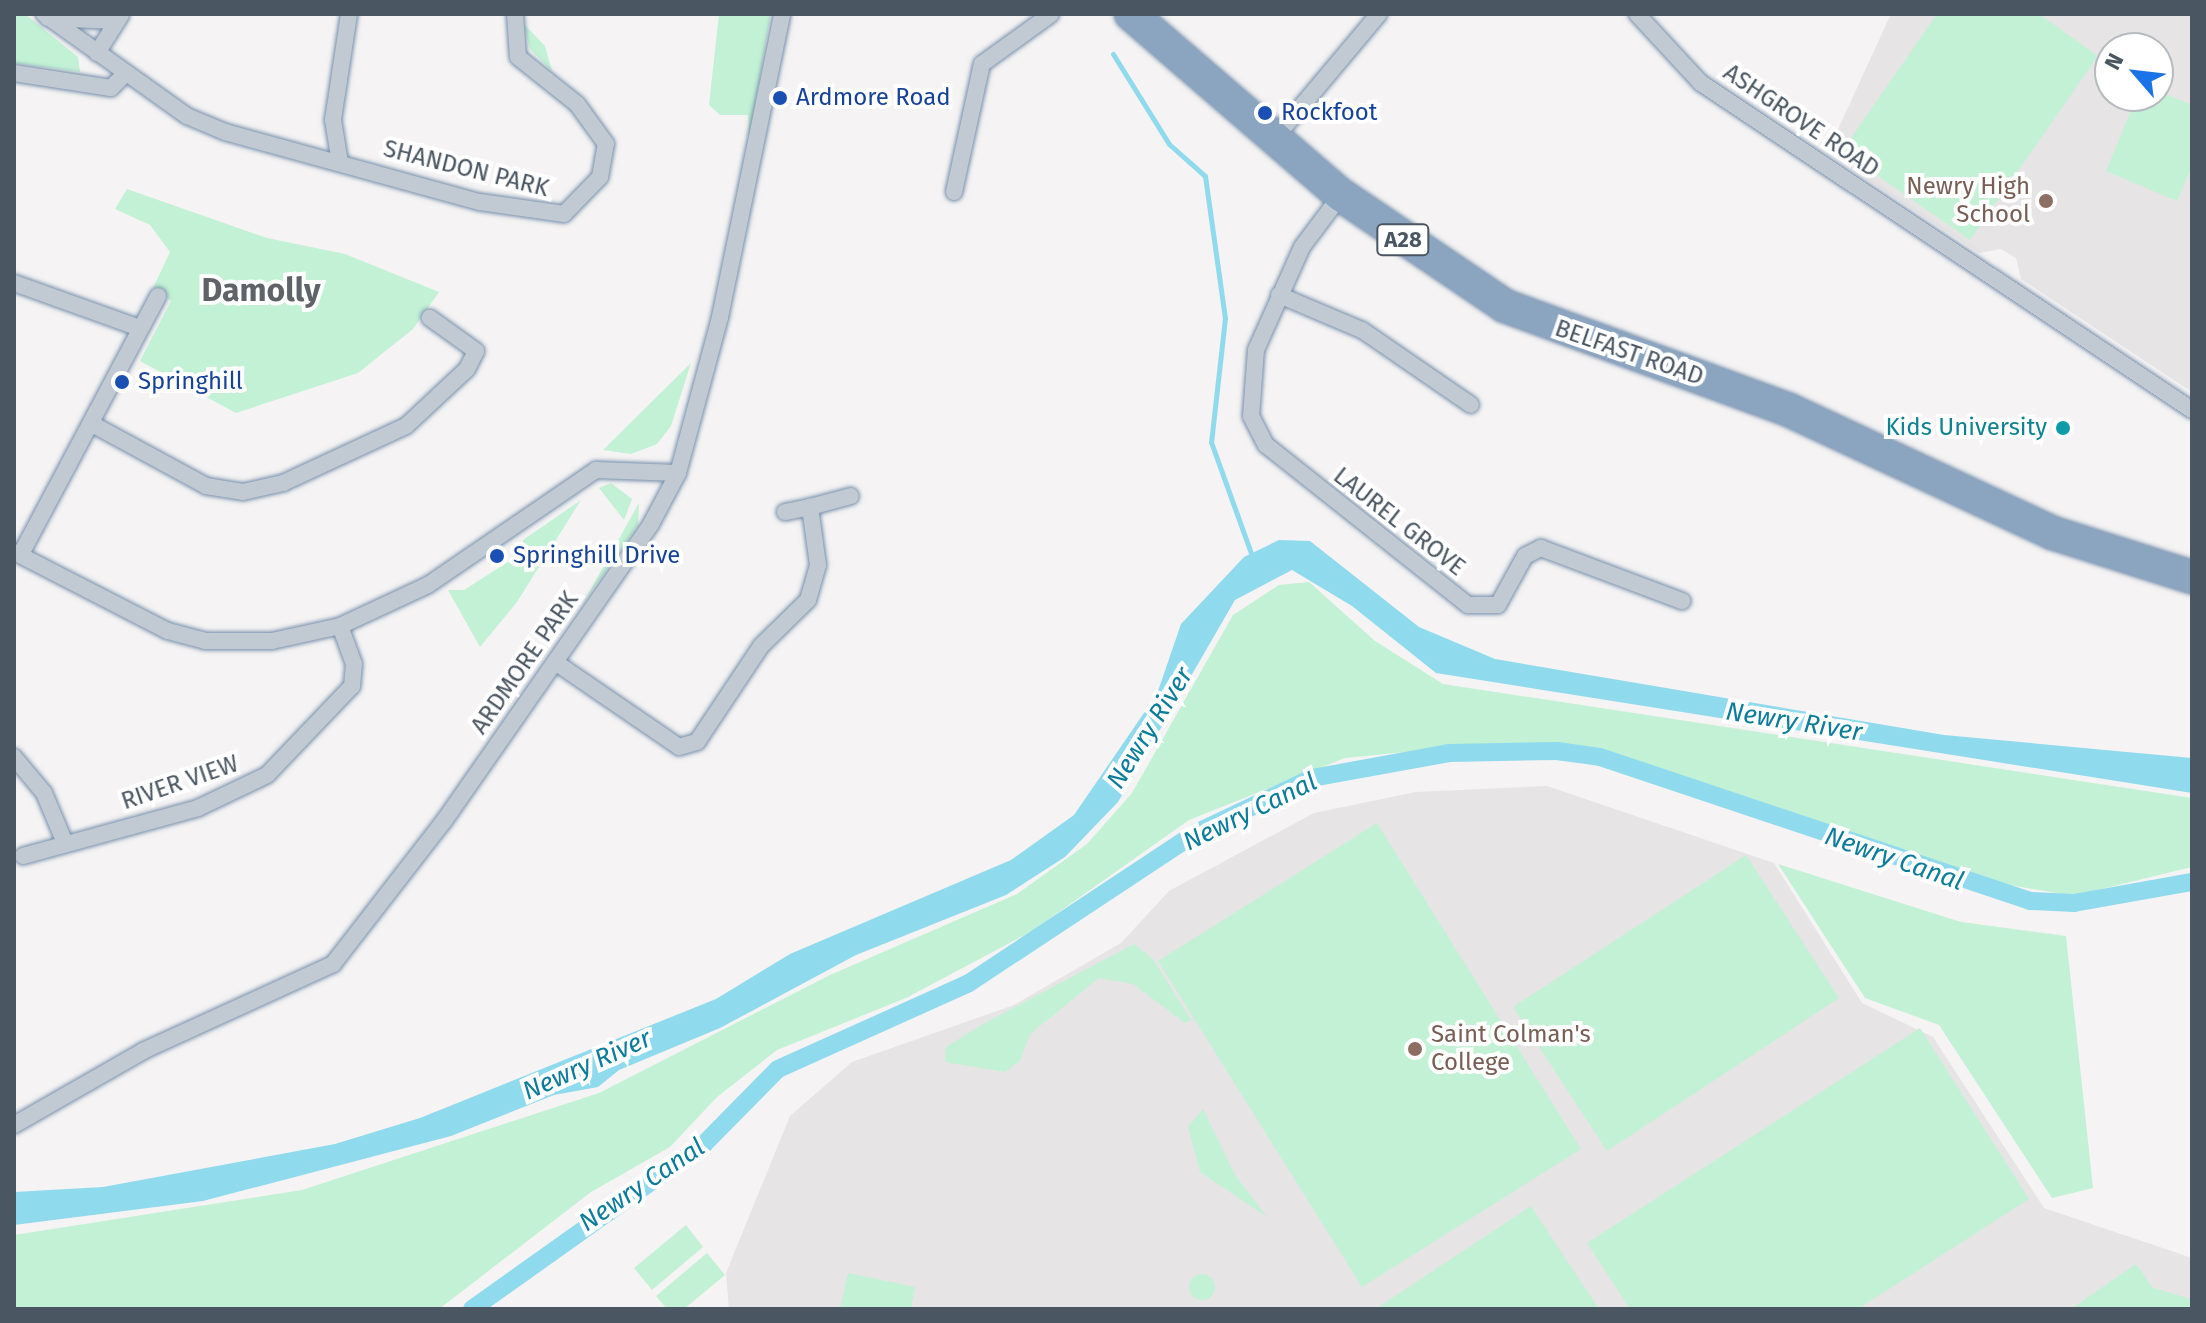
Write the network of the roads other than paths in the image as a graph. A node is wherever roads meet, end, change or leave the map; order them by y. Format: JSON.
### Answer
{"nodes":[{"id":1,"x":349,"y":14,"type":"edge"},
{"id":2,"x":515,"y":14,"type":"edge"},
{"id":3,"x":782,"y":14,"type":"edge"},
{"id":4,"x":1051,"y":14,"type":"edge"},
{"id":5,"x":1131,"y":14,"type":"edge"},
{"id":6,"x":1379,"y":14,"type":"edge"},
{"id":7,"x":1637,"y":14,"type":"edge"},
{"id":8,"x":46,"y":16,"type":"edge"},
{"id":9,"x":119,"y":17,"type":"edge"},
{"id":10,"x":97,"y":53,"type":"junction"},
{"id":11,"x":14,"y":73,"type":"edge"},
{"id":12,"x":125,"y":74,"type":"junction"},
{"id":13,"x":1274,"y":139,"type":"junction"},
{"id":14,"x":340,"y":163,"type":"junction"},
{"id":15,"x":954,"y":192,"type":"dead end"},
{"id":16,"x":1341,"y":195,"type":"junction"},
{"id":17,"x":14,"y":283,"type":"edge"},
{"id":18,"x":1279,"y":295,"type":"junction"},
{"id":19,"x":158,"y":296,"type":"dead end"},
{"id":20,"x":430,"y":318,"type":"dead end"},
{"id":21,"x":140,"y":328,"type":"junction"},
{"id":22,"x":1471,"y":405,"type":"dead end"},
{"id":23,"x":2192,"y":410,"type":"edge"},
{"id":24,"x":92,"y":424,"type":"junction"},
{"id":25,"x":678,"y":473,"type":"junction"},
{"id":26,"x":851,"y":496,"type":"dead end"},
{"id":27,"x":810,"y":507,"type":"junction"},
{"id":28,"x":785,"y":512,"type":"dead end"},
{"id":29,"x":18,"y":553,"type":"edge"},
{"id":30,"x":2192,"y":577,"type":"edge"},
{"id":31,"x":1682,"y":601,"type":"dead end"},
{"id":32,"x":340,"y":626,"type":"junction"},
{"id":33,"x":555,"y":662,"type":"junction"},
{"id":34,"x":14,"y":757,"type":"edge"},
{"id":35,"x":65,"y":843,"type":"junction"},
{"id":36,"x":23,"y":856,"type":"dead end"},
{"id":37,"x":14,"y":1125,"type":"edge"}],
"edges":[{"from":1,"to":14,"type":"street"},
{"from":2,"to":14,"type":"street","name":"SHANDON PARK"},
{"from":3,"to":25,"type":"street","name":"ARDMORE PARK"},
{"from":4,"to":15,"type":"street"},
{"from":5,"to":13,"type":"highway","name":"BELFAST ROAD","number":"A28"},
{"from":6,"to":13,"type":"street"},
{"from":7,"to":23,"type":"street","name":"ASHGROVE ROAD"},
{"from":8,"to":9,"type":"street","name":"SHANDON PARK"},
{"from":8,"to":10,"type":"street","name":"SHANDON PARK"},
{"from":9,"to":10,"type":"street","name":"SHANDON PARK"},
{"from":10,"to":12,"type":"street","name":"SHANDON PARK"},
{"from":11,"to":12,"type":"street"},
{"from":12,"to":14,"type":"street","name":"SHANDON PARK"},
{"from":13,"to":16,"type":"highway","name":"BELFAST ROAD","number":"A28"},
{"from":16,"to":18,"type":"street","name":"LAUREL GROVE"},
{"from":16,"to":30,"type":"highway","name":"BELFAST ROAD","number":"A28"},
{"from":17,"to":21,"type":"street"},
{"from":18,"to":22,"type":"street"},
{"from":18,"to":31,"type":"street","name":"LAUREL GROVE"},
{"from":19,"to":21,"type":"street"},
{"from":20,"to":24,"type":"street"},
{"from":21,"to":24,"type":"street"},
{"from":24,"to":29,"type":"street"},
{"from":25,"to":32,"type":"street"},
{"from":25,"to":33,"type":"street","name":"ARDMORE PARK"},
{"from":26,"to":27,"type":"street"},
{"from":27,"to":28,"type":"street"},
{"from":27,"to":33,"type":"street"},
{"from":29,"to":32,"type":"street"},
{"from":32,"to":35,"type":"street","name":"RIVER VIEW"},
{"from":33,"to":37,"type":"street","name":"ARDMORE PARK"},
{"from":34,"to":35,"type":"street"},
{"from":35,"to":36,"type":"street","name":"RIVER VIEW"}]}
